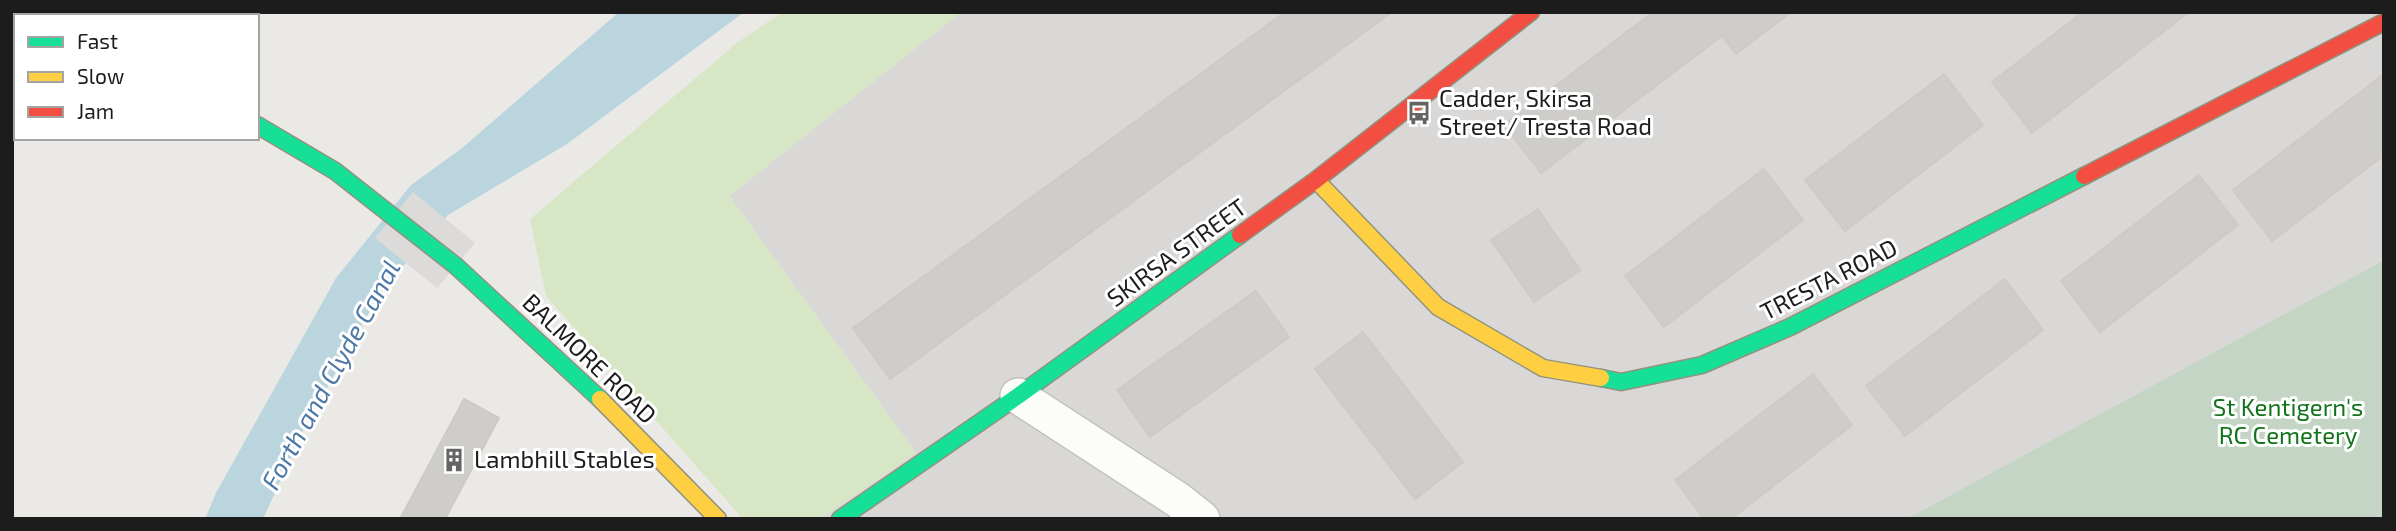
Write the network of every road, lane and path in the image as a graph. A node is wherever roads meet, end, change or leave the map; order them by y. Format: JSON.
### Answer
{"nodes":[{"id":1,"x":1531,"y":12,"type":"edge"},
{"id":2,"x":2384,"y":22,"type":"edge"},
{"id":3,"x":259,"y":126,"type":"edge"},
{"id":4,"x":1316,"y":180,"type":"junction"},
{"id":5,"x":1018,"y":396,"type":"junction"},
{"id":6,"x":718,"y":519,"type":"edge"},
{"id":7,"x":840,"y":519,"type":"edge"},
{"id":8,"x":1202,"y":519,"type":"edge"}],
"edges":[{"from":1,"to":4,"type":"street","name":"SKIRSA STREET"},
{"from":2,"to":4,"type":"street","name":"TRESTA ROAD"},
{"from":3,"to":6,"type":"street","name":"BALMORE ROAD"},
{"from":4,"to":5,"type":"street","name":"SKIRSA STREET"},
{"from":5,"to":7,"type":"street","name":"SKIRSA STREET"},
{"from":5,"to":8,"type":"street"}]}
